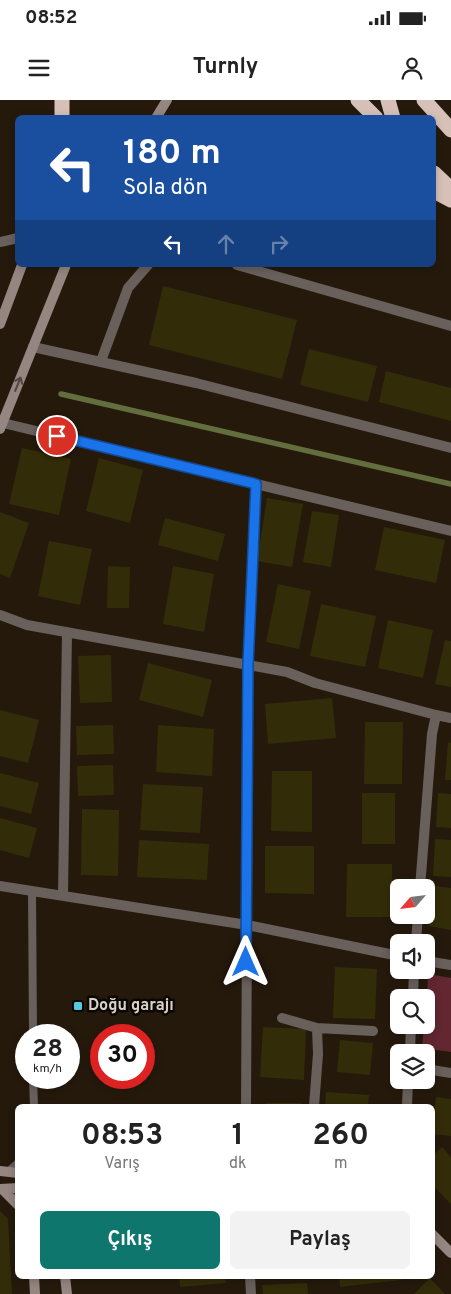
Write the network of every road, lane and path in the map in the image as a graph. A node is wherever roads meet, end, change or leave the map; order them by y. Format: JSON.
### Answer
{"nodes":[{"id":1,"x":62,"y":100,"type":"edge"},
{"id":2,"x":67,"y":100,"type":"edge"},
{"id":3,"x":167,"y":100,"type":"edge"},
{"id":4,"x":358,"y":100,"type":"edge"},
{"id":5,"x":388,"y":100,"type":"edge"},
{"id":6,"x":424,"y":100,"type":"edge"},
{"id":7,"x":62,"y":115,"type":"edge"},
{"id":8,"x":62,"y":115,"type":"edge"},
{"id":9,"x":158,"y":115,"type":"edge"},
{"id":10,"x":373,"y":115,"type":"edge"},
{"id":11,"x":392,"y":115,"type":"edge"},
{"id":12,"x":451,"y":130,"type":"edge"},
{"id":13,"x":436,"y":175,"type":"edge"},
{"id":14,"x":451,"y":190,"type":"edge"},
{"id":15,"x":436,"y":192,"type":"edge"},
{"id":16,"x":451,"y":200,"type":"edge"},
{"id":17,"x":15,"y":239,"type":"edge"},
{"id":18,"x":0,"y":242,"type":"edge"},
{"id":19,"x":21,"y":267,"type":"edge"},
{"id":20,"x":65,"y":267,"type":"edge"},
{"id":21,"x":146,"y":267,"type":"edge"},
{"id":22,"x":244,"y":267,"type":"edge"},
{"id":23,"x":0,"y":324,"type":"edge"},
{"id":24,"x":451,"y":326,"type":"edge"},
{"id":25,"x":33,"y":347,"type":"junction"},
{"id":26,"x":100,"y":361,"type":"junction"},
{"id":27,"x":1,"y":426,"type":"edge"},
{"id":28,"x":451,"y":448,"type":"edge"},
{"id":29,"x":256,"y":484,"type":"junction"},
{"id":30,"x":451,"y":531,"type":"edge"},
{"id":31,"x":0,"y":615,"type":"edge"},
{"id":32,"x":67,"y":632,"type":"junction"},
{"id":33,"x":248,"y":665,"type":"junction"},
{"id":34,"x":436,"y":715,"type":"junction"},
{"id":35,"x":451,"y":718,"type":"edge"},
{"id":36,"x":421,"y":879,"type":"edge"},
{"id":37,"x":0,"y":886,"type":"edge"},
{"id":38,"x":32,"y":891,"type":"junction"},
{"id":39,"x":63,"y":895,"type":"junction"},
{"id":40,"x":246,"y":926,"type":"junction"},
{"id":41,"x":390,"y":954,"type":"edge"},
{"id":42,"x":435,"y":962,"type":"edge"},
{"id":43,"x":451,"y":965,"type":"edge"},
{"id":44,"x":282,"y":1018,"type":"dead end"},
{"id":45,"x":33,"y":1024,"type":"edge"},
{"id":46,"x":317,"y":1028,"type":"junction"},
{"id":47,"x":373,"y":1031,"type":"dead end"},
{"id":48,"x":435,"y":1070,"type":"edge"},
{"id":49,"x":451,"y":1073,"type":"edge"},
{"id":50,"x":33,"y":1089,"type":"edge"},
{"id":51,"x":408,"y":1089,"type":"edge"},
{"id":52,"x":34,"y":1104,"type":"edge"},
{"id":53,"x":246,"y":1104,"type":"edge"},
{"id":54,"x":314,"y":1104,"type":"edge"},
{"id":55,"x":407,"y":1104,"type":"edge"},
{"id":56,"x":15,"y":1188,"type":"edge"},
{"id":57,"x":1,"y":1189,"type":"edge"},
{"id":58,"x":15,"y":1202,"type":"edge"},
{"id":59,"x":435,"y":1237,"type":"edge"},
{"id":60,"x":451,"y":1253,"type":"edge"},
{"id":61,"x":34,"y":1279,"type":"edge"},
{"id":62,"x":65,"y":1279,"type":"edge"},
{"id":63,"x":250,"y":1279,"type":"edge"},
{"id":64,"x":35,"y":1294,"type":"edge"},
{"id":65,"x":67,"y":1294,"type":"edge"},
{"id":66,"x":251,"y":1294,"type":"edge"}],
"edges":[{"from":1,"to":7,"type":"highway"},
{"from":2,"to":8,"type":"main road"},
{"from":3,"to":9,"type":"main road"},
{"from":4,"to":10,"type":"highway"},
{"from":5,"to":11,"type":"highway"},
{"from":6,"to":12,"type":"highway"},
{"from":13,"to":14,"type":"highway"},
{"from":15,"to":16,"type":"highway"},
{"from":17,"to":18,"type":"street"},
{"from":19,"to":23,"type":"main road"},
{"from":20,"to":25,"type":"main road"},
{"from":21,"to":26,"type":"street"},
{"from":22,"to":24,"type":"street"},
{"from":25,"to":26,"type":"street"},
{"from":27,"to":25,"type":"main road","one_way":true},
{"from":26,"to":28,"type":"street"},
{"from":27,"to":29,"type":"street"},
{"from":29,"to":30,"type":"street"},
{"from":29,"to":33,"type":"street"},
{"from":31,"to":32,"type":"street"},
{"from":32,"to":33,"type":"street"},
{"from":32,"to":39,"type":"street"},
{"from":33,"to":34,"type":"street"},
{"from":33,"to":40,"type":"street"},
{"from":34,"to":35,"type":"street"},
{"from":34,"to":36,"type":"street"},
{"from":37,"to":38,"type":"street"},
{"from":38,"to":39,"type":"street"},
{"from":38,"to":45,"type":"lane"},
{"from":39,"to":40,"type":"street"},
{"from":40,"to":41,"type":"street"},
{"from":40,"to":53,"type":"street"},
{"from":42,"to":43,"type":"street"},
{"from":44,"to":46,"type":"street"},
{"from":46,"to":47,"type":"street"},
{"from":46,"to":54,"type":"street"},
{"from":48,"to":49,"type":"street"},
{"from":50,"to":52,"type":"lane"},
{"from":51,"to":55,"type":"street"},
{"from":56,"to":57,"type":"main road"},
{"from":57,"to":58,"type":"main road"},
{"from":59,"to":60,"type":"main road"},
{"from":61,"to":64,"type":"main road"},
{"from":62,"to":65,"type":"main road"},
{"from":63,"to":66,"type":"street"}]}
